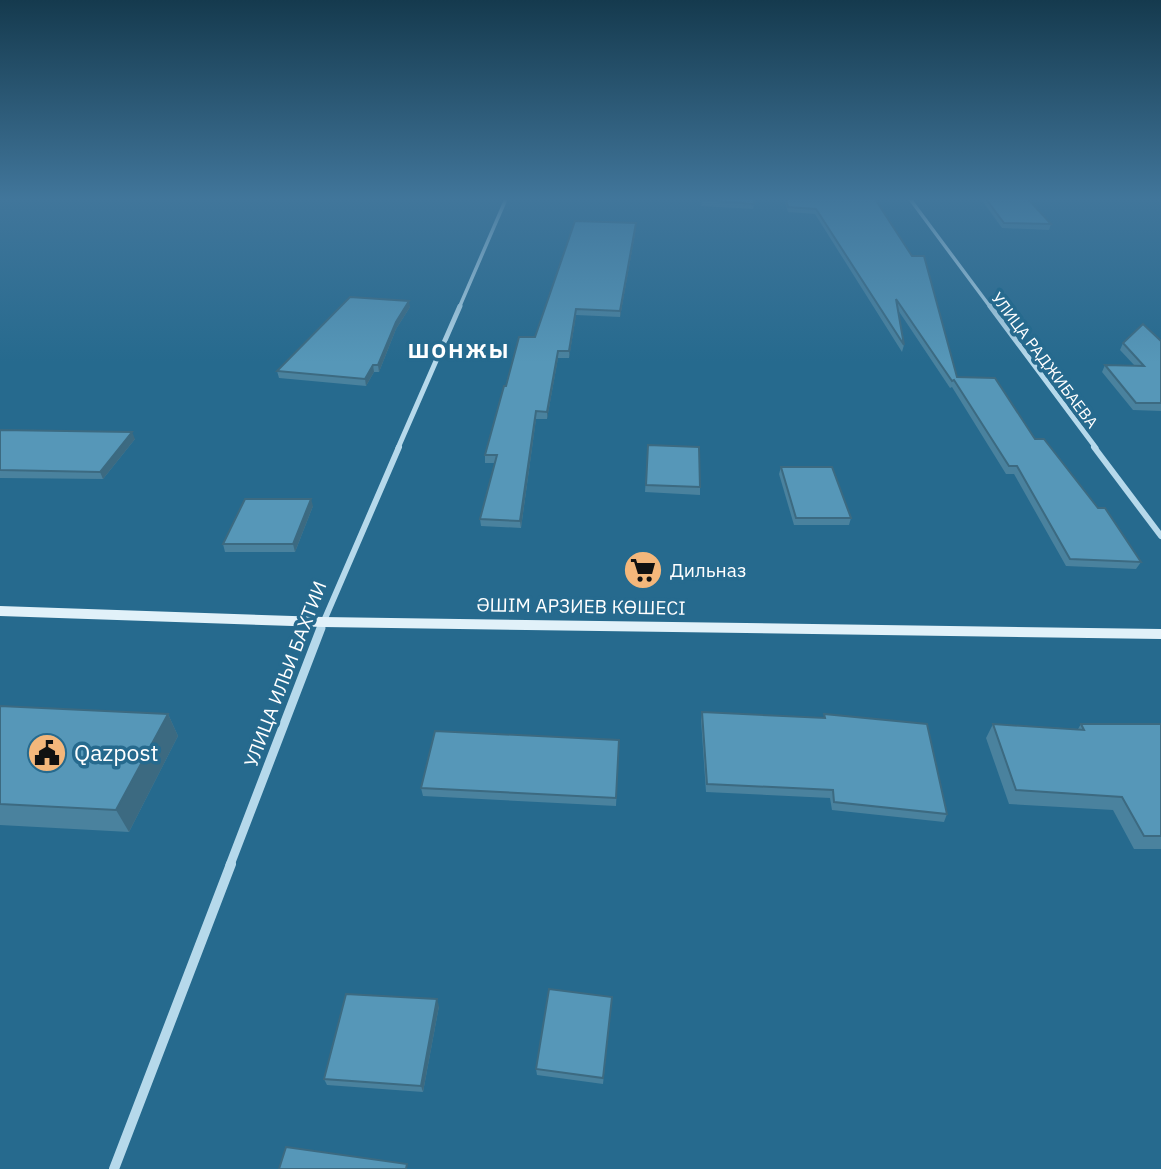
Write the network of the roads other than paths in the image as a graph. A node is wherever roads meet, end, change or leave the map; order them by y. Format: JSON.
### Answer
{"nodes":[{"id":1,"x":482,"y":254,"type":"edge"},
{"id":2,"x":951,"y":254,"type":"edge"},
{"id":3,"x":1161,"y":536,"type":"edge"},
{"id":4,"x":0,"y":611,"type":"edge"},
{"id":5,"x":323,"y":622,"type":"junction"},
{"id":6,"x":1161,"y":634,"type":"edge"},
{"id":7,"x":114,"y":1169,"type":"edge"}],
"edges":[{"from":1,"to":5,"type":"street","name":"УЛИЦА ИЛЬИ БАХТИИ"},
{"from":2,"to":3,"type":"street","name":"УЛИЦА РАДЖИБАЕВА"},
{"from":4,"to":5,"type":"street","name":"ӘШІМ АРЗИЕВ КӨШЕСІ"},
{"from":5,"to":6,"type":"street","name":"ӘШІМ АРЗИЕВ КӨШЕСІ"},
{"from":5,"to":7,"type":"street","name":"УЛИЦА ИЛЬИ БАХТИИ"}]}
